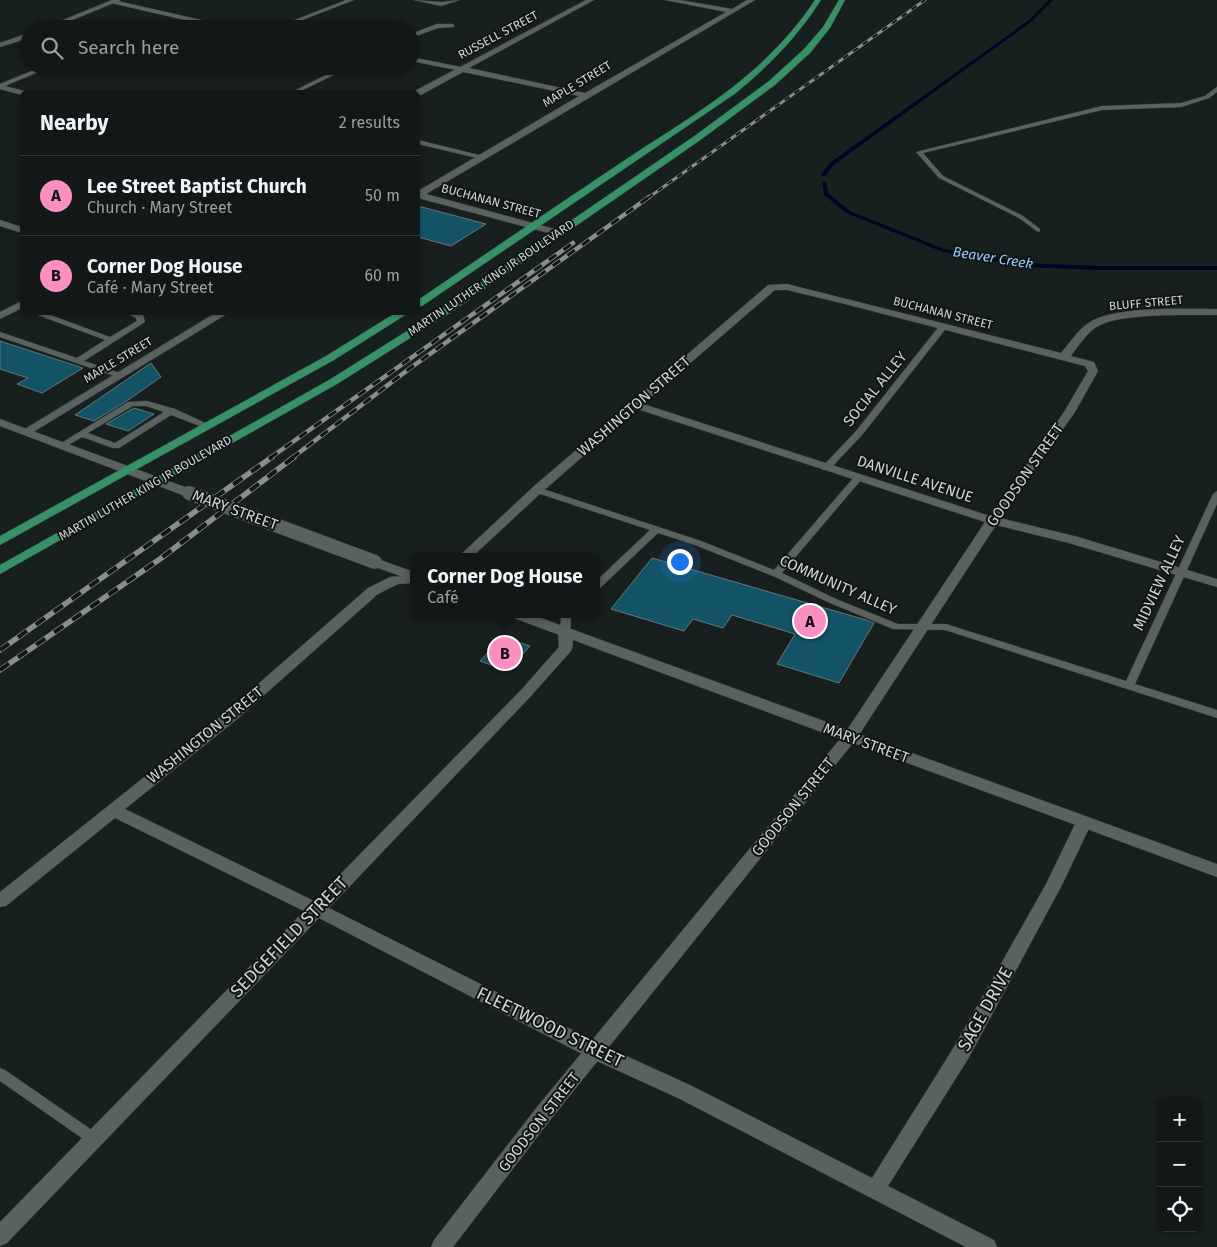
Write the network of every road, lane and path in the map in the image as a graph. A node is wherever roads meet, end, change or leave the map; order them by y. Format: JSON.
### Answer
{"nodes":[{"id":1,"x":338,"y":0,"type":"edge"},
{"id":2,"x":351,"y":0,"type":"edge"},
{"id":3,"x":418,"y":0,"type":"edge"},
{"id":4,"x":457,"y":0,"type":"edge"},
{"id":5,"x":591,"y":0,"type":"edge"},
{"id":6,"x":668,"y":0,"type":"edge"},
{"id":7,"x":752,"y":0,"type":"edge"},
{"id":8,"x":818,"y":0,"type":"edge"},
{"id":9,"x":842,"y":0,"type":"edge"},
{"id":10,"x":116,"y":1,"type":"edge"},
{"id":11,"x":334,"y":6,"type":"junction"},
{"id":12,"x":733,"y":11,"type":"junction"},
{"id":13,"x":67,"y":20,"type":"edge"},
{"id":14,"x":195,"y":20,"type":"edge"},
{"id":15,"x":297,"y":20,"type":"edge"},
{"id":16,"x":452,"y":26,"type":"dead end"},
{"id":17,"x":420,"y":33,"type":"edge"},
{"id":18,"x":20,"y":37,"type":"edge"},
{"id":19,"x":0,"y":45,"type":"edge"},
{"id":20,"x":420,"y":61,"type":"edge"},
{"id":21,"x":461,"y":69,"type":"junction"},
{"id":22,"x":28,"y":75,"type":"edge"},
{"id":23,"x":330,"y":75,"type":"edge"},
{"id":24,"x":0,"y":86,"type":"edge"},
{"id":25,"x":1217,"y":89,"type":"edge"},
{"id":26,"x":299,"y":90,"type":"edge"},
{"id":27,"x":20,"y":92,"type":"edge"},
{"id":28,"x":420,"y":92,"type":"edge"},
{"id":29,"x":584,"y":95,"type":"junction"},
{"id":30,"x":420,"y":142,"type":"edge"},
{"id":31,"x":481,"y":157,"type":"junction"},
{"id":32,"x":420,"y":194,"type":"edge"},
{"id":33,"x":420,"y":196,"type":"edge"},
{"id":34,"x":0,"y":223,"type":"edge"},
{"id":35,"x":535,"y":225,"type":"junction"},
{"id":36,"x":20,"y":229,"type":"edge"},
{"id":37,"x":1038,"y":230,"type":"dead end"},
{"id":38,"x":559,"y":233,"type":"junction"},
{"id":39,"x":815,"y":294,"type":"joint"},
{"id":40,"x":420,"y":303,"type":"edge"},
{"id":41,"x":20,"y":306,"type":"edge"},
{"id":42,"x":1217,"y":312,"type":"edge"},
{"id":43,"x":41,"y":315,"type":"edge"},
{"id":44,"x":134,"y":315,"type":"edge"},
{"id":45,"x":220,"y":315,"type":"edge"},
{"id":46,"x":400,"y":315,"type":"edge"},
{"id":47,"x":0,"y":316,"type":"edge"},
{"id":48,"x":944,"y":326,"type":"junction"},
{"id":49,"x":0,"y":334,"type":"edge"},
{"id":50,"x":111,"y":340,"type":"junction"},
{"id":51,"x":1064,"y":357,"type":"junction"},
{"id":52,"x":78,"y":360,"type":"junction"},
{"id":53,"x":120,"y":376,"type":"junction"},
{"id":54,"x":635,"y":405,"type":"junction"},
{"id":55,"x":172,"y":411,"type":"junction"},
{"id":56,"x":0,"y":422,"type":"edge"},
{"id":57,"x":208,"y":426,"type":"junction"},
{"id":58,"x":26,"y":432,"type":"junction"},
{"id":59,"x":83,"y":434,"type":"junction"},
{"id":60,"x":62,"y":446,"type":"junction"},
{"id":61,"x":826,"y":468,"type":"junction"},
{"id":62,"x":130,"y":470,"type":"junction"},
{"id":63,"x":858,"y":478,"type":"junction"},
{"id":64,"x":158,"y":481,"type":"junction"},
{"id":65,"x":537,"y":490,"type":"junction"},
{"id":66,"x":1217,"y":494,"type":"edge"},
{"id":67,"x":992,"y":520,"type":"junction"},
{"id":68,"x":657,"y":529,"type":"junction"},
{"id":69,"x":0,"y":541,"type":"edge"},
{"id":70,"x":468,"y":553,"type":"edge"},
{"id":71,"x":0,"y":570,"type":"edge"},
{"id":72,"x":1181,"y":572,"type":"junction"},
{"id":73,"x":776,"y":574,"type":"junction"},
{"id":74,"x":410,"y":576,"type":"edge"},
{"id":75,"x":410,"y":578,"type":"edge"},
{"id":76,"x":1217,"y":583,"type":"edge"},
{"id":77,"x":600,"y":584,"type":"edge"},
{"id":78,"x":527,"y":618,"type":"edge"},
{"id":79,"x":566,"y":618,"type":"edge"},
{"id":80,"x":920,"y":628,"type":"junction"},
{"id":81,"x":565,"y":632,"type":"junction"},
{"id":82,"x":1129,"y":685,"type":"junction"},
{"id":83,"x":1217,"y":714,"type":"edge"},
{"id":84,"x":850,"y":736,"type":"junction"},
{"id":85,"x":113,"y":810,"type":"junction"},
{"id":86,"x":1084,"y":822,"type":"junction"},
{"id":87,"x":1217,"y":871,"type":"edge"},
{"id":88,"x":0,"y":900,"type":"edge"},
{"id":89,"x":316,"y":909,"type":"junction"},
{"id":90,"x":595,"y":1051,"type":"junction"},
{"id":91,"x":0,"y":1074,"type":"edge"},
{"id":92,"x":94,"y":1139,"type":"junction"},
{"id":93,"x":875,"y":1190,"type":"junction"},
{"id":94,"x":0,"y":1236,"type":"edge"},
{"id":95,"x":441,"y":1247,"type":"edge"},
{"id":96,"x":987,"y":1247,"type":"edge"}],
"edges":[{"from":1,"to":11,"type":"lane"},
{"from":2,"to":11,"type":"lane"},
{"from":3,"to":4,"type":"lane"},
{"from":5,"to":21,"type":"street","name":"RUSSELL STREET"},
{"from":6,"to":12,"type":"street"},
{"from":7,"to":12,"type":"street","name":"MAPLE STREET"},
{"from":8,"to":35,"type":"main road","name":"MARTIN LUTHER KING JR BOULEVARD"},
{"from":9,"to":38,"type":"main road","name":"MARTIN LUTHER KING JR BOULEVARD"},
{"from":10,"to":13,"type":"street"},
{"from":10,"to":14,"type":"lane"},
{"from":11,"to":15,"type":"lane"},
{"from":12,"to":29,"type":"street","name":"MAPLE STREET"},
{"from":16,"to":17,"type":"lane"},
{"from":18,"to":19,"type":"street"},
{"from":20,"to":21,"type":"lane"},
{"from":21,"to":28,"type":"street","name":"RUSSELL STREET"},
{"from":21,"to":29,"type":"street"},
{"from":22,"to":24,"type":"lane"},
{"from":23,"to":26,"type":"lane"},
{"from":24,"to":27,"type":"street"},
{"from":25,"to":37,"type":"lane"},
{"from":29,"to":31,"type":"street","name":"MAPLE STREET"},
{"from":30,"to":31,"type":"lane"},
{"from":31,"to":32,"type":"street","name":"MAPLE STREET"},
{"from":33,"to":35,"type":"street","name":"BUCHANAN STREET"},
{"from":34,"to":36,"type":"street"},
{"from":35,"to":38,"type":"street","name":"BUCHANAN STREET"},
{"from":35,"to":40,"type":"main road","name":"MARTIN LUTHER KING JR BOULEVARD"},
{"from":38,"to":64,"type":"main road","name":"MARTIN LUTHER KING JR BOULEVARD"},
{"from":39,"to":48,"type":"street","name":"BUCHANAN STREET"},
{"from":39,"to":54,"type":"street","name":"WASHINGTON STREET"},
{"from":41,"to":47,"type":"street"},
{"from":42,"to":51,"type":"street","name":"BLUFF STREET"},
{"from":43,"to":50,"type":"lane"},
{"from":44,"to":50,"type":"lane"},
{"from":45,"to":53,"type":"street","name":"MAPLE STREET"},
{"from":46,"to":57,"type":"main road","name":"MARTIN LUTHER KING JR BOULEVARD"},
{"from":48,"to":51,"type":"street","name":"BUCHANAN STREET"},
{"from":48,"to":61,"type":"lane","name":"SOCIAL ALLEY"},
{"from":49,"to":52,"type":"lane"},
{"from":50,"to":52,"type":"lane"},
{"from":51,"to":67,"type":"street","name":"GOODSON STREET"},
{"from":52,"to":53,"type":"lane"},
{"from":53,"to":58,"type":"street","name":"MAPLE STREET"},
{"from":54,"to":61,"type":"street","name":"DANVILLE AVENUE"},
{"from":54,"to":65,"type":"street","name":"WASHINGTON STREET"},
{"from":55,"to":57,"type":"lane"},
{"from":55,"to":59,"type":"lane"},
{"from":55,"to":59,"type":"lane"},
{"from":56,"to":58,"type":"street","name":"MARY STREET"},
{"from":57,"to":62,"type":"main road","name":"MARTIN LUTHER KING JR BOULEVARD"},
{"from":58,"to":60,"type":"street","name":"MARY STREET"},
{"from":59,"to":60,"type":"lane"},
{"from":60,"to":62,"type":"street","name":"MARY STREET"},
{"from":61,"to":63,"type":"street","name":"DANVILLE AVENUE"},
{"from":62,"to":64,"type":"street","name":"MARY STREET"},
{"from":62,"to":69,"type":"main road","name":"MARTIN LUTHER KING JR BOULEVARD"},
{"from":63,"to":67,"type":"street","name":"DANVILLE AVENUE"},
{"from":63,"to":73,"type":"lane"},
{"from":64,"to":71,"type":"main road","name":"MARTIN LUTHER KING JR BOULEVARD"},
{"from":64,"to":74,"type":"street","name":"MARY STREET","bridge":true},
{"from":65,"to":68,"type":"lane","name":"COMMUNITY ALLEY"},
{"from":65,"to":70,"type":"street","name":"WASHINGTON STREET"},
{"from":66,"to":72,"type":"lane","name":"MIDVIEW ALLEY"},
{"from":67,"to":72,"type":"street","name":"DANVILLE AVENUE"},
{"from":67,"to":80,"type":"street","name":"GOODSON STREET"},
{"from":68,"to":73,"type":"lane","name":"COMMUNITY ALLEY"},
{"from":68,"to":77,"type":"lane"},
{"from":72,"to":76,"type":"street","name":"DANVILLE AVENUE"},
{"from":72,"to":82,"type":"lane","name":"MIDVIEW ALLEY"},
{"from":73,"to":80,"type":"lane","name":"COMMUNITY ALLEY"},
{"from":75,"to":85,"type":"street","name":"WASHINGTON STREET"},
{"from":78,"to":81,"type":"street","name":"MARY STREET"},
{"from":79,"to":81,"type":"lane"},
{"from":80,"to":82,"type":"lane","name":"COMMUNITY ALLEY"},
{"from":80,"to":84,"type":"street","name":"GOODSON STREET"},
{"from":81,"to":84,"type":"street","name":"MARY STREET"},
{"from":81,"to":89,"type":"street","name":"SEDGEFIELD STREET"},
{"from":82,"to":83,"type":"lane","name":"COMMUNITY ALLEY"},
{"from":84,"to":86,"type":"street","name":"MARY STREET"},
{"from":84,"to":90,"type":"street","name":"GOODSON STREET"},
{"from":85,"to":88,"type":"street","name":"WASHINGTON STREET"},
{"from":85,"to":89,"type":"street","name":"FLEETWOOD STREET"},
{"from":86,"to":87,"type":"street","name":"MARY STREET"},
{"from":86,"to":93,"type":"street","name":"SAGE DRIVE"},
{"from":89,"to":90,"type":"street","name":"FLEETWOOD STREET"},
{"from":89,"to":92,"type":"street","name":"SEDGEFIELD STREET"},
{"from":90,"to":93,"type":"street","name":"FLEETWOOD STREET"},
{"from":90,"to":95,"type":"street","name":"GOODSON STREET"},
{"from":91,"to":92,"type":"lane"},
{"from":92,"to":94,"type":"street","name":"SEDGEFIELD STREET"},
{"from":93,"to":96,"type":"street","name":"FLEETWOOD STREET"}]}
